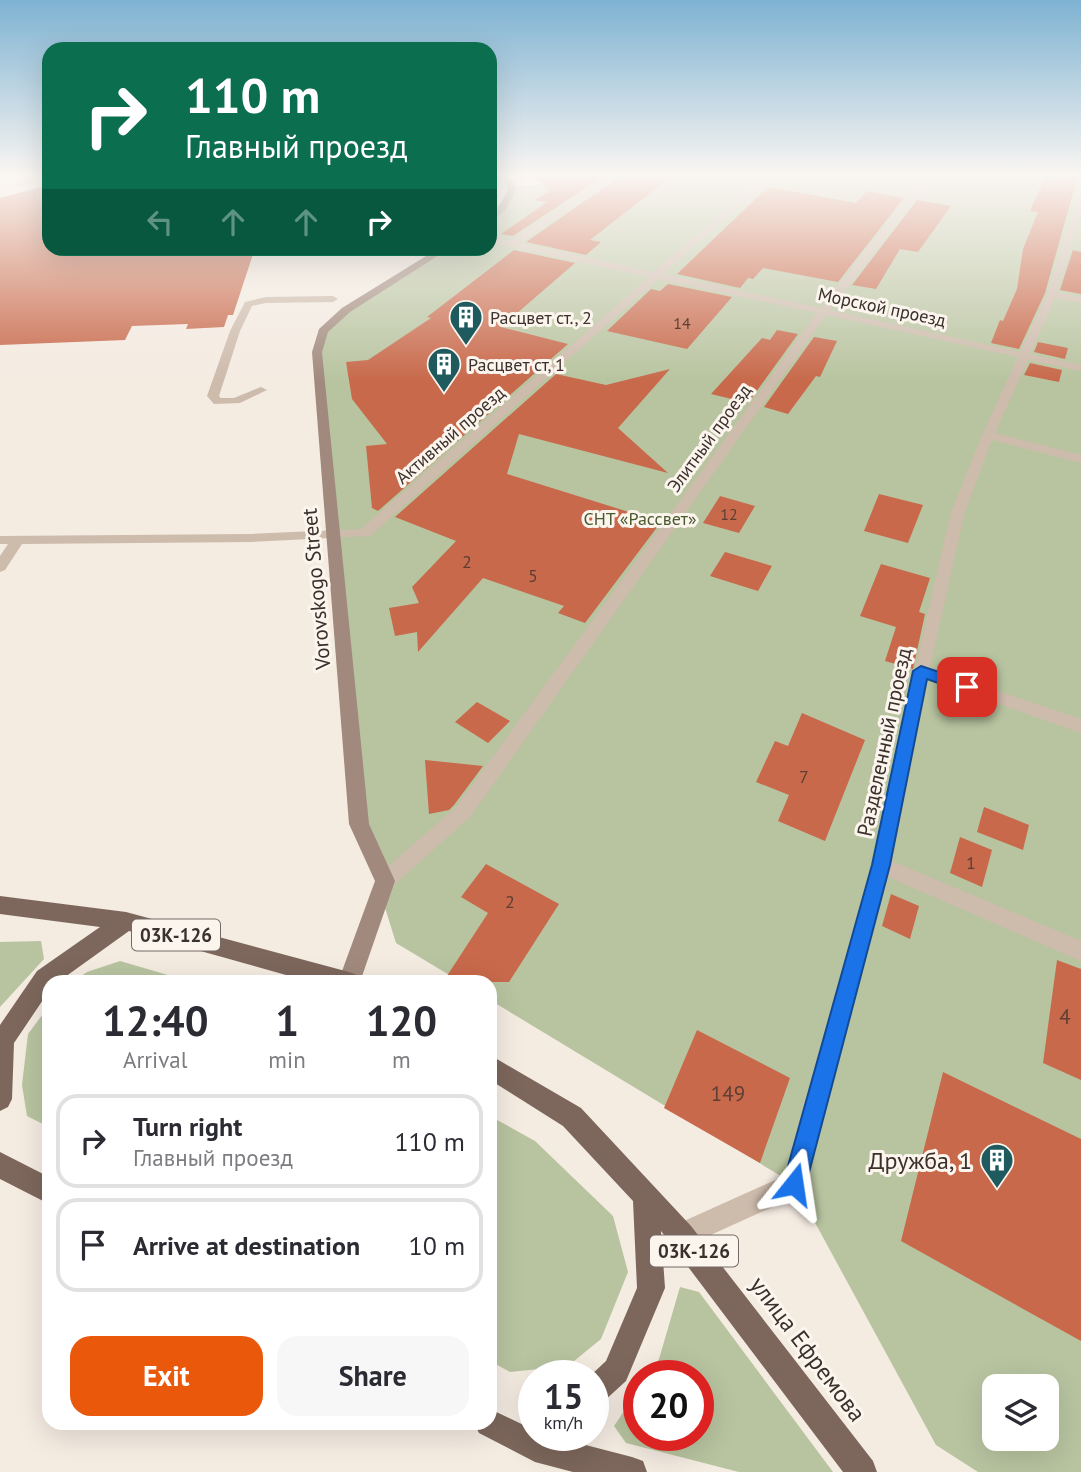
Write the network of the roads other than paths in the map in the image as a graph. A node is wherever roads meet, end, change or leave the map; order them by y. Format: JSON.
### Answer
{"nodes":[{"id":1,"x":512,"y":244,"type":"edge"},
{"id":2,"x":694,"y":244,"type":"edge"},
{"id":3,"x":876,"y":244,"type":"edge"},
{"id":4,"x":1074,"y":244,"type":"edge"},
{"id":5,"x":433,"y":256,"type":"edge"},
{"id":6,"x":657,"y":277,"type":"junction"},
{"id":7,"x":1052,"y":294,"type":"junction"},
{"id":8,"x":333,"y":299,"type":"dead end"},
{"id":9,"x":1081,"y":299,"type":"edge"},
{"id":10,"x":823,"y":313,"type":"junction"},
{"id":11,"x":1026,"y":355,"type":"junction"},
{"id":12,"x":1081,"y":368,"type":"edge"},
{"id":13,"x":261,"y":390,"type":"dead end"},
{"id":14,"x":988,"y":435,"type":"junction"},
{"id":15,"x":1081,"y":459,"type":"edge"},
{"id":16,"x":332,"y":534,"type":"junction"},
{"id":17,"x":18,"y":539,"type":"junction"},
{"id":18,"x":0,"y":540,"type":"edge"},
{"id":19,"x":0,"y":567,"type":"edge"},
{"id":20,"x":921,"y":671,"type":"junction"},
{"id":21,"x":1081,"y":726,"type":"edge"},
{"id":22,"x":881,"y":865,"type":"junction"},
{"id":23,"x":385,"y":881,"type":"junction"},
{"id":24,"x":0,"y":905,"type":"edge"},
{"id":25,"x":125,"y":921,"type":"junction"},
{"id":26,"x":1081,"y":951,"type":"edge"},
{"id":27,"x":50,"y":975,"type":"edge"},
{"id":28,"x":323,"y":975,"type":"edge"},
{"id":29,"x":351,"y":975,"type":"edge"},
{"id":30,"x":42,"y":984,"type":"edge"},
{"id":31,"x":497,"y":1072,"type":"edge"},
{"id":32,"x":0,"y":1099,"type":"edge"},
{"id":33,"x":0,"y":1165,"type":"edge"},
{"id":34,"x":42,"y":1187,"type":"edge"},
{"id":35,"x":646,"y":1200,"type":"junction"},
{"id":36,"x":682,"y":1235,"type":"junction"},
{"id":37,"x":609,"y":1377,"type":"edge"},
{"id":38,"x":497,"y":1426,"type":"edge"},
{"id":39,"x":518,"y":1433,"type":"edge"},
{"id":40,"x":571,"y":1451,"type":"edge"},
{"id":41,"x":632,"y":1472,"type":"edge"},
{"id":42,"x":862,"y":1472,"type":"edge"}],
"edges":[{"from":1,"to":6,"type":"lane","name":"Морской проезд"},
{"from":2,"to":6,"type":"lane","name":"Активный проезд"},
{"from":3,"to":10,"type":"lane","name":"Элитный проезд"},
{"from":4,"to":7,"type":"lane","name":"Разделенный проезд"},
{"from":5,"to":16,"type":"street","name":"Vorovskogo Street"},
{"from":6,"to":10,"type":"lane","name":"Морской проезд"},
{"from":6,"to":16,"type":"lane","name":"Активный проезд"},
{"from":7,"to":9,"type":"lane"},
{"from":7,"to":11,"type":"lane","name":"Разделенный проезд"},
{"from":8,"to":13,"type":"lane"},
{"from":10,"to":11,"type":"lane","name":"Морской проезд"},
{"from":10,"to":23,"type":"lane","name":"Элитный проезд"},
{"from":11,"to":12,"type":"lane","name":"Морской проезд"},
{"from":11,"to":14,"type":"lane","name":"Разделенный проезд"},
{"from":14,"to":15,"type":"lane"},
{"from":14,"to":20,"type":"lane","name":"Разделенный проезд"},
{"from":16,"to":17,"type":"lane","name":"Активный проезд"},
{"from":16,"to":23,"type":"street","name":"Vorovskogo Street"},
{"from":17,"to":18,"type":"lane","name":"Активный проезд"},
{"from":17,"to":19,"type":"lane"},
{"from":20,"to":21,"type":"lane"},
{"from":20,"to":22,"type":"lane","name":"Разделенный проезд"},
{"from":22,"to":26,"type":"lane"},
{"from":22,"to":36,"type":"lane","name":"Разделенный проезд"},
{"from":23,"to":29,"type":"street"},
{"from":24,"to":25,"type":"main road","number":"03К-126"},
{"from":25,"to":27,"type":"main road","number":"03К-126"},
{"from":25,"to":28,"type":"main road","number":"03К-126"},
{"from":30,"to":32,"type":"main road","number":"03К-126"},
{"from":31,"to":35,"type":"main road","name":"улица Ефремова","number":"03К-126"},
{"from":33,"to":34,"type":"main road"},
{"from":35,"to":36,"type":"main road","name":"улица Ефремова","number":"03К-126"},
{"from":35,"to":37,"type":"main road","number":"03К-126"},
{"from":36,"to":42,"type":"main road","name":"улица Ефремова","number":"03К-126"},
{"from":38,"to":39,"type":"main road"},
{"from":40,"to":41,"type":"main road"}]}
